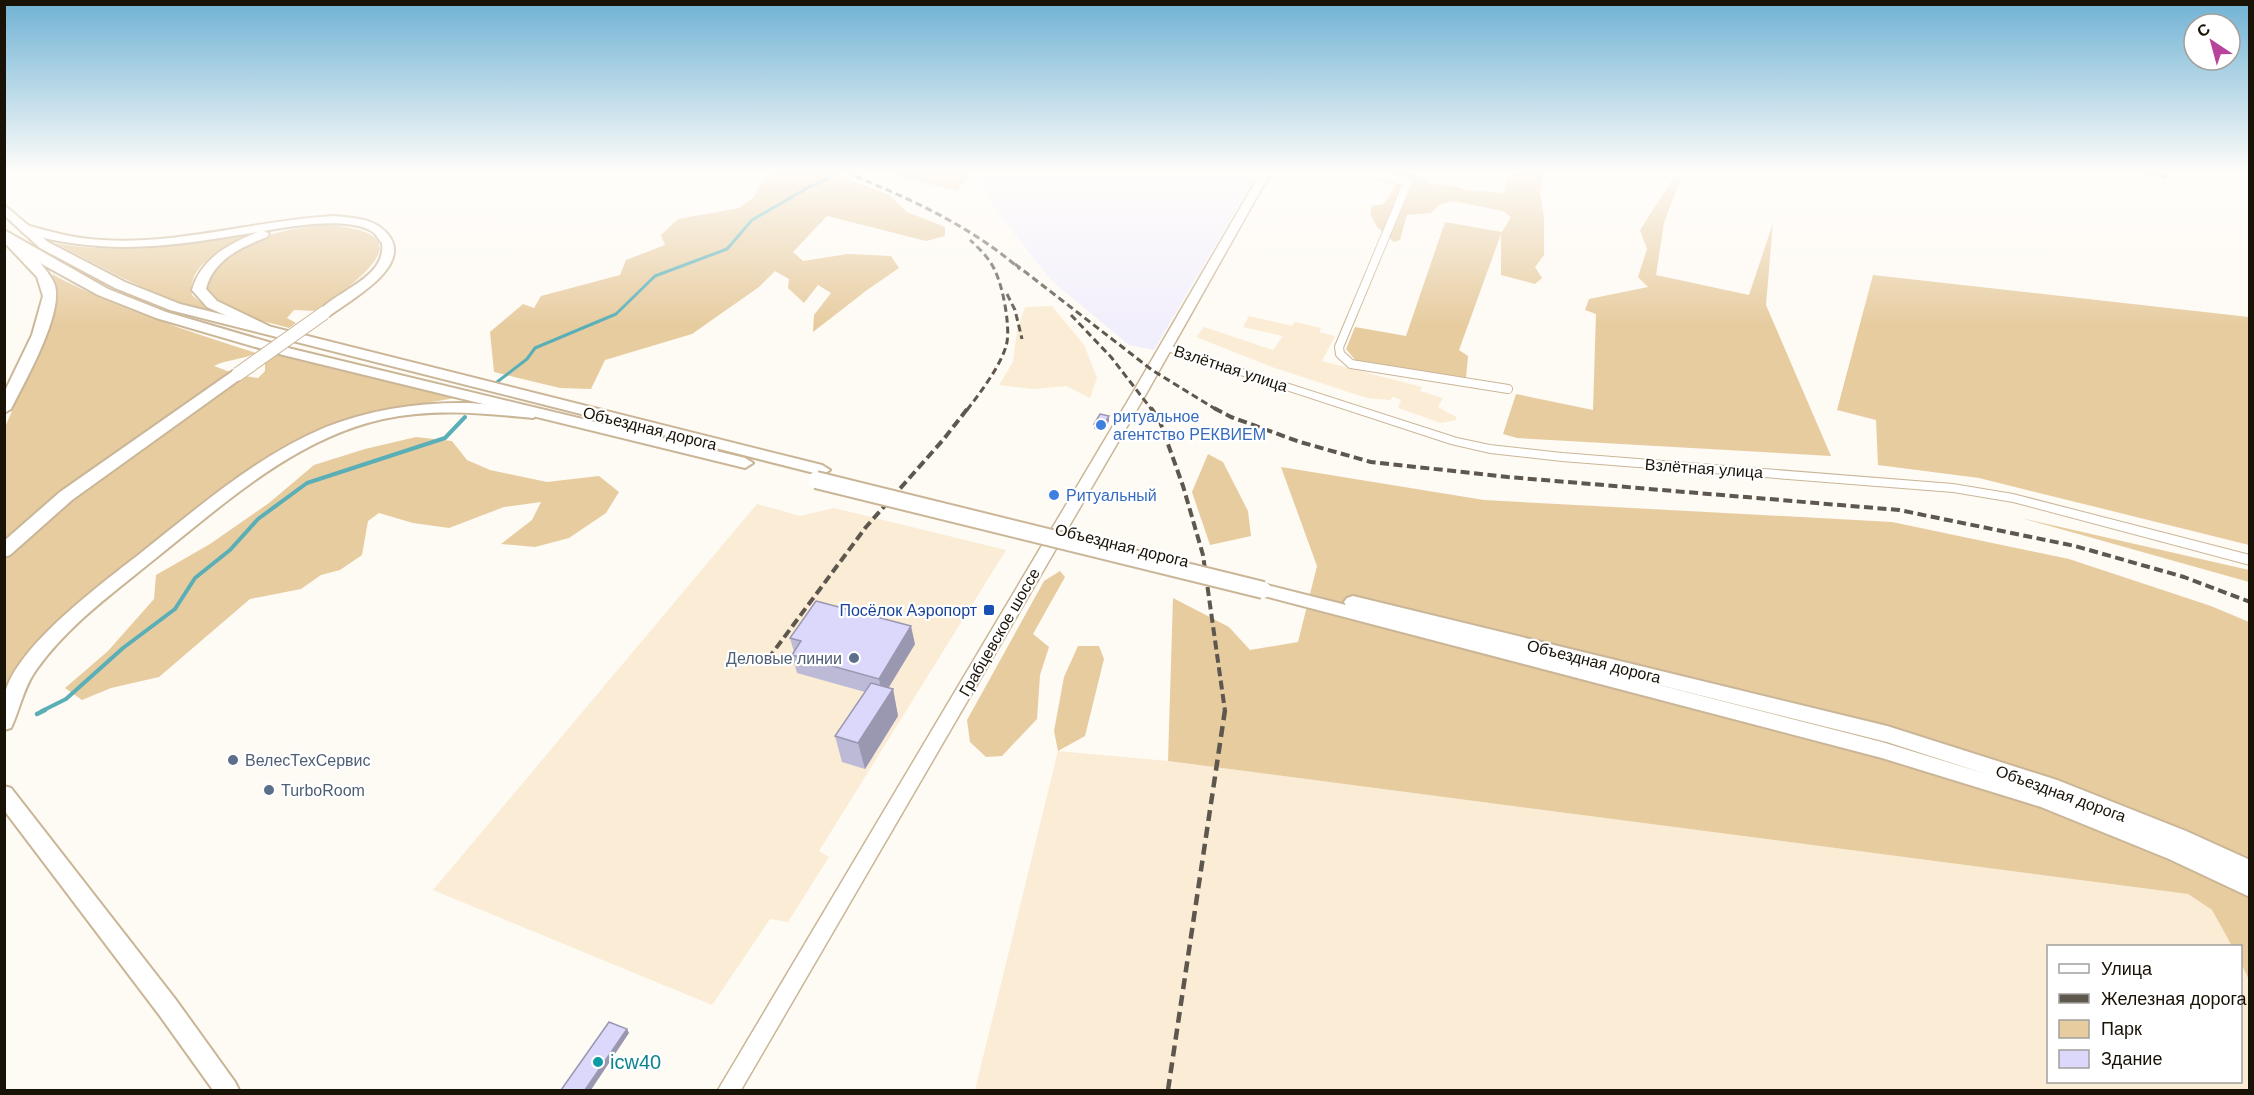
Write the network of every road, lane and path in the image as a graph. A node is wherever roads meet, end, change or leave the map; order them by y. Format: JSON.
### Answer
{"nodes":[{"id":1,"x":20,"y":223,"type":"edge"},
{"id":2,"x":293,"y":223,"type":"edge"},
{"id":3,"x":301,"y":223,"type":"edge"},
{"id":4,"x":359,"y":223,"type":"edge"},
{"id":5,"x":1237,"y":223,"type":"edge"},
{"id":6,"x":1391,"y":223,"type":"edge"},
{"id":7,"x":26,"y":229,"type":"junction"},
{"id":8,"x":5,"y":235,"type":"edge"},
{"id":9,"x":270,"y":332,"type":"junction"},
{"id":10,"x":1165,"y":347,"type":"junction"},
{"id":11,"x":1508,"y":389,"type":"dead end"},
{"id":12,"x":4,"y":409,"type":"edge"},
{"id":13,"x":534,"y":413,"type":"junction"},
{"id":14,"x":819,"y":475,"type":"junction"},
{"id":15,"x":4,"y":551,"type":"edge"},
{"id":16,"x":2250,"y":560,"type":"edge"},
{"id":17,"x":1266,"y":586,"type":"junction"},
{"id":18,"x":4,"y":723,"type":"edge"},
{"id":19,"x":6,"y":792,"type":"edge"},
{"id":20,"x":2250,"y":870,"type":"edge"},
{"id":21,"x":2250,"y":888,"type":"edge"},
{"id":22,"x":227,"y":1090,"type":"edge"},
{"id":23,"x":729,"y":1090,"type":"edge"}],
"edges":[{"from":1,"to":7,"type":"main road","name":"Объездная дорога"},
{"from":2,"to":7,"type":"main road"},
{"from":3,"to":9,"type":"main road"},
{"from":4,"to":15,"type":"main road","bridge":true},
{"from":5,"to":10,"type":"main road","name":"Грабцевское шоссе"},
{"from":6,"to":11,"type":"street"},
{"from":7,"to":9,"type":"main road","name":"Объездная дорога"},
{"from":8,"to":12,"type":"main road"},
{"from":8,"to":13,"type":"main road","name":"Объездная дорога"},
{"from":9,"to":14,"type":"main road","name":"Объездная дорога"},
{"from":10,"to":16,"type":"street","name":"Взлётная улица"},
{"from":10,"to":23,"type":"main road","name":"Грабцевское шоссе"},
{"from":13,"to":14,"type":"main road","name":"Объездная дорога"},
{"from":13,"to":18,"type":"main road"},
{"from":14,"to":17,"type":"main road","name":"Объездная дорога","bridge":true},
{"from":17,"to":20,"type":"main road","name":"Объездная дорога"},
{"from":17,"to":21,"type":"main road","name":"Объездная дорога"},
{"from":19,"to":22,"type":"main road"}]}
